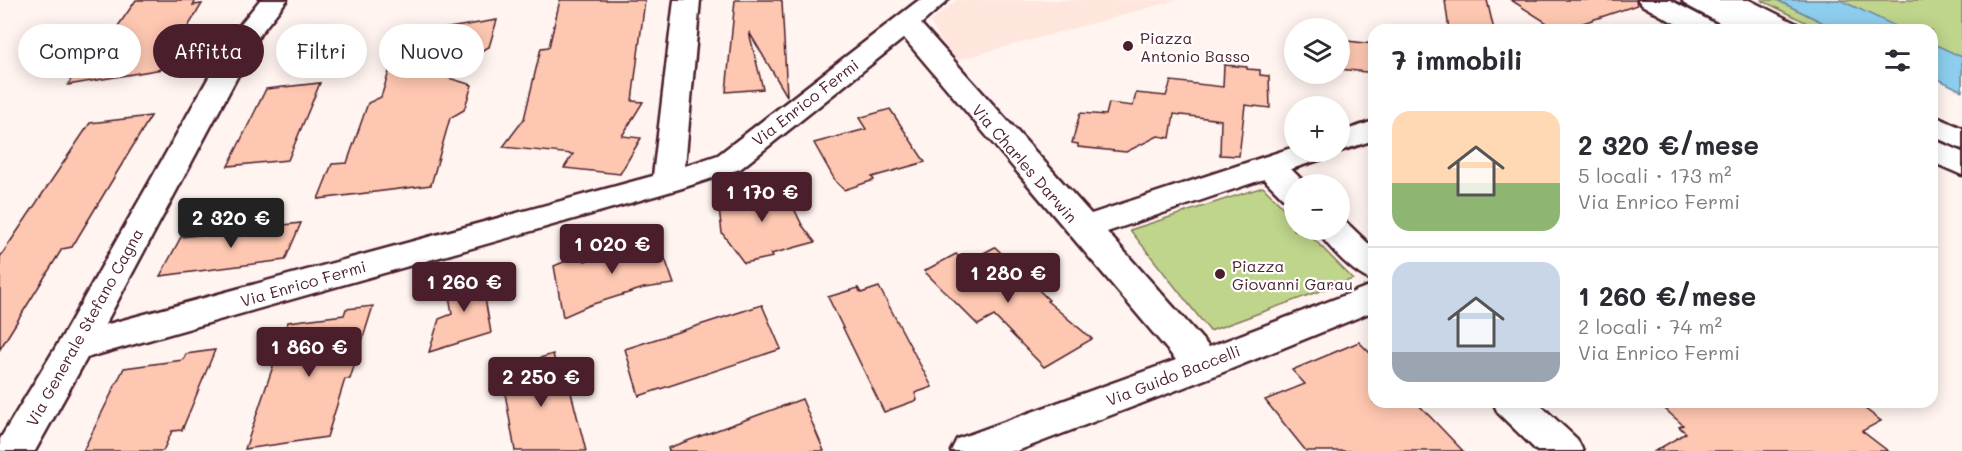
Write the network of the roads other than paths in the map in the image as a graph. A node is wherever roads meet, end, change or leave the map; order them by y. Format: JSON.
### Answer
{"nodes":[{"id":1,"x":687,"y":0,"type":"edge"},
{"id":2,"x":935,"y":0,"type":"edge"},
{"id":3,"x":1651,"y":0,"type":"edge"},
{"id":4,"x":1729,"y":0,"type":"edge"},
{"id":5,"x":267,"y":5,"type":"edge"},
{"id":6,"x":1697,"y":17,"type":"edge"},
{"id":7,"x":905,"y":23,"type":"junction"},
{"id":8,"x":1679,"y":24,"type":"edge"},
{"id":9,"x":1727,"y":24,"type":"edge"},
{"id":10,"x":1776,"y":24,"type":"edge"},
{"id":11,"x":1938,"y":106,"type":"edge"},
{"id":12,"x":1962,"y":118,"type":"edge"},
{"id":13,"x":1938,"y":127,"type":"edge"},
{"id":14,"x":1368,"y":132,"type":"edge"},
{"id":15,"x":1350,"y":138,"type":"edge"},
{"id":16,"x":1962,"y":140,"type":"edge"},
{"id":17,"x":1938,"y":152,"type":"edge"},
{"id":18,"x":1284,"y":161,"type":"edge"},
{"id":19,"x":1962,"y":165,"type":"edge"},
{"id":20,"x":1269,"y":166,"type":"junction"},
{"id":21,"x":1284,"y":181,"type":"edge"},
{"id":22,"x":668,"y":182,"type":"junction"},
{"id":23,"x":1082,"y":229,"type":"junction"},
{"id":24,"x":1344,"y":240,"type":"edge"},
{"id":25,"x":1368,"y":263,"type":"edge"},
{"id":26,"x":1368,"y":299,"type":"edge"},
{"id":27,"x":75,"y":346,"type":"junction"},
{"id":28,"x":1203,"y":365,"type":"junction"},
{"id":29,"x":1518,"y":408,"type":"edge"},
{"id":30,"x":14,"y":451,"type":"edge"},
{"id":31,"x":970,"y":451,"type":"edge"},
{"id":32,"x":1563,"y":451,"type":"edge"}],
"edges":[{"from":1,"to":22,"type":"main road"},
{"from":2,"to":7,"type":"main road","name":"Via Enrico Fermi"},
{"from":3,"to":6,"type":"main road"},
{"from":4,"to":10,"type":"main road"},
{"from":5,"to":27,"type":"main road","name":"Via Generale Stefano Cagna"},
{"from":6,"to":8,"type":"main road"},
{"from":6,"to":9,"type":"main road"},
{"from":7,"to":22,"type":"main road","name":"Via Enrico Fermi"},
{"from":7,"to":23,"type":"main road","name":"Via Charles Darwin"},
{"from":11,"to":12,"type":"main road"},
{"from":13,"to":16,"type":"main road"},
{"from":14,"to":15,"type":"main road"},
{"from":17,"to":19,"type":"main road"},
{"from":18,"to":20,"type":"main road","name":"Via Charles Darwin"},
{"from":20,"to":21,"type":"main road"},
{"from":20,"to":23,"type":"main road","name":"Via Charles Darwin"},
{"from":22,"to":27,"type":"main road","name":"Via Enrico Fermi"},
{"from":23,"to":28,"type":"main road"},
{"from":24,"to":25,"type":"main road"},
{"from":26,"to":28,"type":"main road","name":"Via Guido Baccelli"},
{"from":27,"to":30,"type":"main road","name":"Via Generale Stefano Cagna"},
{"from":28,"to":31,"type":"main road","name":"Via Guido Baccelli"},
{"from":29,"to":32,"type":"main road"}]}
